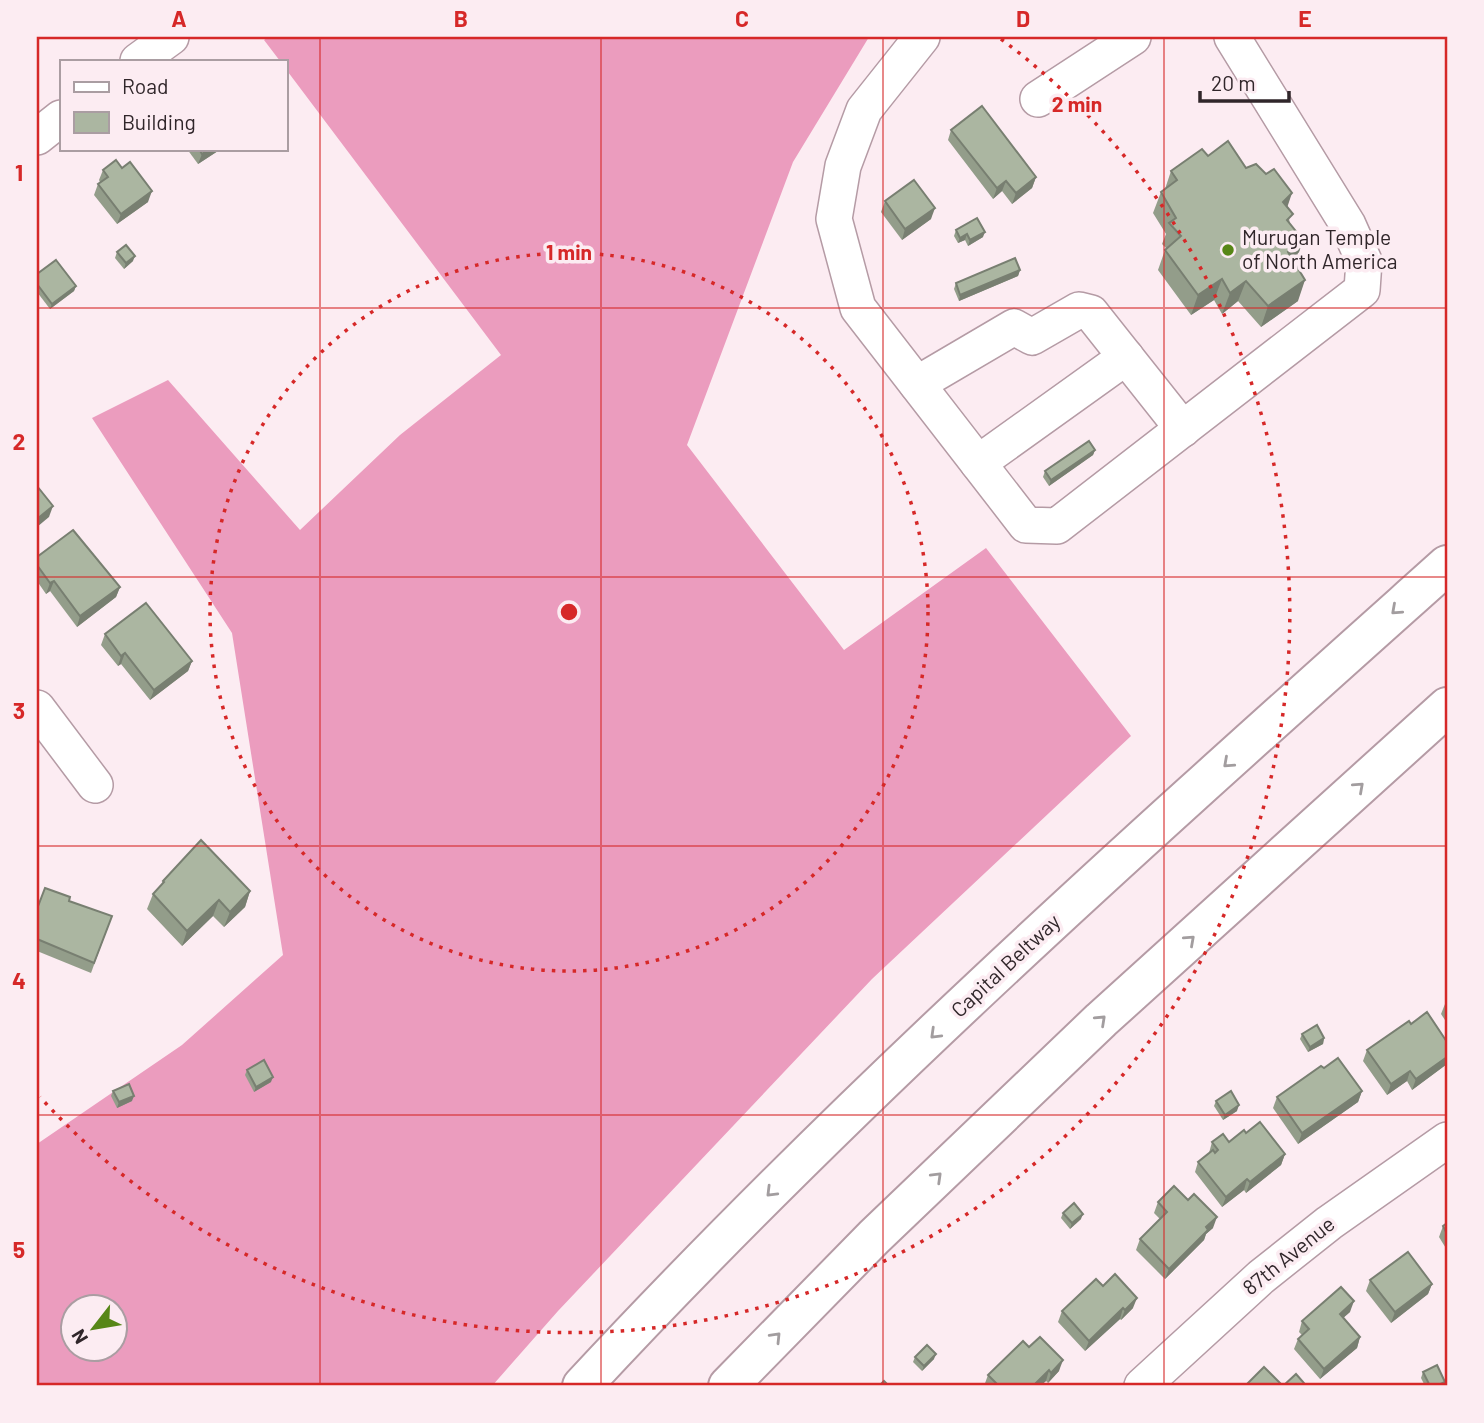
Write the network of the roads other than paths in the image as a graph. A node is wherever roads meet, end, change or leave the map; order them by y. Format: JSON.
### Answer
{"nodes":[{"id":1,"x":171,"y":37,"type":"edge"},
{"id":2,"x":922,"y":37,"type":"edge"},
{"id":3,"x":1133,"y":37,"type":"edge"},
{"id":4,"x":1232,"y":37,"type":"edge"},
{"id":5,"x":139,"y":60,"type":"edge"},
{"id":6,"x":1038,"y":99,"type":"dead end"},
{"id":7,"x":60,"y":119,"type":"edge"},
{"id":8,"x":37,"y":136,"type":"edge"},
{"id":9,"x":1126,"y":357,"type":"junction"},
{"id":10,"x":917,"y":384,"type":"junction"},
{"id":11,"x":1183,"y":429,"type":"junction"},
{"id":12,"x":978,"y":463,"type":"junction"},
{"id":13,"x":1447,"y":565,"type":"edge"},
{"id":14,"x":1447,"y":707,"type":"edge"},
{"id":15,"x":37,"y":708,"type":"edge"},
{"id":16,"x":95,"y":785,"type":"dead end"},
{"id":17,"x":1447,"y":1140,"type":"edge"},
{"id":18,"x":582,"y":1386,"type":"edge"},
{"id":19,"x":728,"y":1386,"type":"edge"},
{"id":20,"x":1142,"y":1386,"type":"edge"}],
"edges":[{"from":1,"to":5,"type":"street"},
{"from":2,"to":10,"type":"street"},
{"from":3,"to":6,"type":"street"},
{"from":4,"to":11,"type":"street"},
{"from":7,"to":8,"type":"street"},
{"from":9,"to":10,"type":"street"},
{"from":9,"to":11,"type":"street"},
{"from":9,"to":12,"type":"street"},
{"from":10,"to":12,"type":"street"},
{"from":11,"to":12,"type":"street"},
{"from":13,"to":18,"type":"highway","name":"Capital Beltway","one_way":true},
{"from":19,"to":14,"type":"highway","one_way":true},
{"from":15,"to":16,"type":"street"},
{"from":17,"to":20,"type":"street","name":"87th Avenue"}]}
